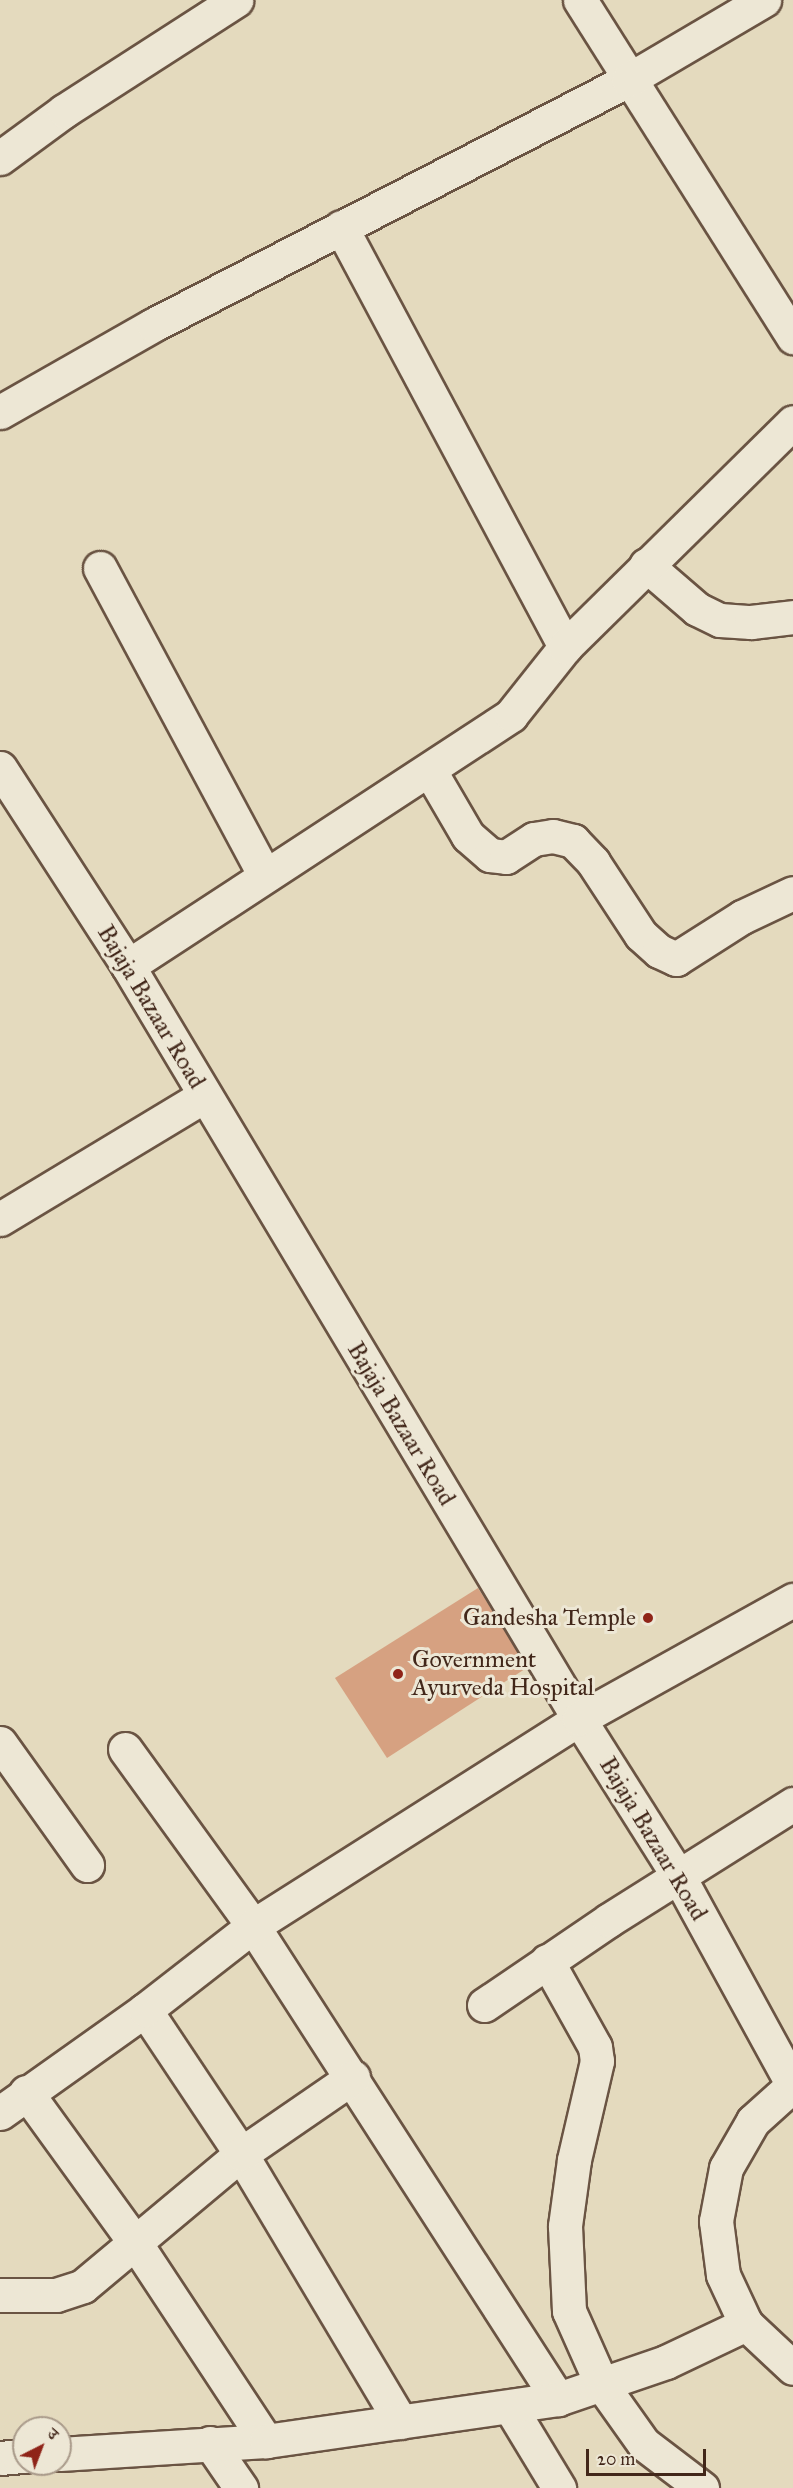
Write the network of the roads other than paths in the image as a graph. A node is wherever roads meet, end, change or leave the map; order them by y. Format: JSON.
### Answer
{"nodes":[{"id":1,"x":236,"y":0,"type":"edge"},
{"id":2,"x":580,"y":0,"type":"edge"},
{"id":3,"x":764,"y":0,"type":"edge"},
{"id":4,"x":628,"y":80,"type":"junction"},
{"id":5,"x":0,"y":158,"type":"edge"},
{"id":6,"x":341,"y":227,"type":"junction"},
{"id":7,"x":793,"y":337,"type":"edge"},
{"id":8,"x":0,"y":412,"type":"edge"},
{"id":9,"x":793,"y":422,"type":"edge"},
{"id":10,"x":646,"y":565,"type":"junction"},
{"id":11,"x":100,"y":568,"type":"dead end"},
{"id":12,"x":793,"y":617,"type":"edge"},
{"id":13,"x":565,"y":647,"type":"junction"},
{"id":14,"x":1,"y":771,"type":"edge"},
{"id":15,"x":430,"y":771,"type":"junction"},
{"id":16,"x":265,"y":876,"type":"junction"},
{"id":17,"x":793,"y":893,"type":"edge"},
{"id":18,"x":128,"y":966,"type":"junction"},
{"id":19,"x":204,"y":1096,"type":"junction"},
{"id":20,"x":0,"y":1219,"type":"edge"},
{"id":21,"x":793,"y":1600,"type":"edge"},
{"id":22,"x":579,"y":1719,"type":"junction"},
{"id":23,"x":0,"y":1743,"type":"edge"},
{"id":24,"x":125,"y":1749,"type":"dead end"},
{"id":25,"x":793,"y":1804,"type":"edge"},
{"id":26,"x":87,"y":1865,"type":"dead end"},
{"id":27,"x":680,"y":1877,"type":"junction"},
{"id":28,"x":253,"y":1926,"type":"junction"},
{"id":29,"x":547,"y":1961,"type":"junction"},
{"id":30,"x":484,"y":2005,"type":"dead end"},
{"id":31,"x":145,"y":2010,"type":"junction"},
{"id":32,"x":353,"y":2077,"type":"junction"},
{"id":33,"x":793,"y":2085,"type":"edge"},
{"id":34,"x":26,"y":2092,"type":"junction"},
{"id":35,"x":0,"y":2113,"type":"edge"},
{"id":36,"x":241,"y":2154,"type":"junction"},
{"id":37,"x":134,"y":2241,"type":"junction"},
{"id":38,"x":0,"y":2295,"type":"edge"},
{"id":39,"x":746,"y":2324,"type":"junction"},
{"id":40,"x":793,"y":2368,"type":"edge"},
{"id":41,"x":602,"y":2385,"type":"junction"},
{"id":42,"x":558,"y":2399,"type":"junction"},
{"id":43,"x":510,"y":2407,"type":"junction"},
{"id":44,"x":401,"y":2422,"type":"junction"},
{"id":45,"x":266,"y":2441,"type":"junction"},
{"id":46,"x":210,"y":2443,"type":"junction"},
{"id":47,"x":72,"y":2453,"type":"edge"},
{"id":48,"x":545,"y":2483,"type":"edge"},
{"id":49,"x":241,"y":2488,"type":"edge"},
{"id":50,"x":702,"y":2488,"type":"edge"}],
"edges":[{"from":1,"to":5,"type":"street"},
{"from":2,"to":4,"type":"street"},
{"from":3,"to":4,"type":"street"},
{"from":4,"to":6,"type":"street"},
{"from":4,"to":7,"type":"street"},
{"from":6,"to":8,"type":"street"},
{"from":6,"to":13,"type":"street"},
{"from":9,"to":10,"type":"street"},
{"from":10,"to":12,"type":"street"},
{"from":10,"to":13,"type":"street"},
{"from":11,"to":16,"type":"street"},
{"from":13,"to":15,"type":"street"},
{"from":14,"to":18,"type":"street","name":"Bajaja Bazaar Road"},
{"from":15,"to":16,"type":"street"},
{"from":15,"to":17,"type":"street"},
{"from":16,"to":18,"type":"street"},
{"from":18,"to":19,"type":"street","name":"Bajaja Bazaar Road"},
{"from":19,"to":20,"type":"street"},
{"from":19,"to":22,"type":"street","name":"Bajaja Bazaar Road"},
{"from":21,"to":22,"type":"street"},
{"from":22,"to":27,"type":"street","name":"Bajaja Bazaar Road"},
{"from":22,"to":28,"type":"street"},
{"from":23,"to":26,"type":"street"},
{"from":24,"to":28,"type":"street"},
{"from":25,"to":27,"type":"street"},
{"from":27,"to":29,"type":"street"},
{"from":27,"to":33,"type":"street","name":"Bajaja Bazaar Road"},
{"from":28,"to":31,"type":"street"},
{"from":28,"to":32,"type":"street"},
{"from":29,"to":30,"type":"street"},
{"from":29,"to":41,"type":"street"},
{"from":31,"to":34,"type":"street"},
{"from":31,"to":36,"type":"street"},
{"from":32,"to":36,"type":"street"},
{"from":32,"to":42,"type":"street"},
{"from":33,"to":39,"type":"street"},
{"from":34,"to":35,"type":"street"},
{"from":34,"to":37,"type":"street"},
{"from":36,"to":37,"type":"street"},
{"from":36,"to":44,"type":"street"},
{"from":37,"to":38,"type":"street"},
{"from":37,"to":45,"type":"street"},
{"from":39,"to":40,"type":"street"},
{"from":39,"to":41,"type":"street"},
{"from":41,"to":42,"type":"street"},
{"from":41,"to":50,"type":"street"},
{"from":42,"to":43,"type":"street"},
{"from":43,"to":44,"type":"street"},
{"from":43,"to":48,"type":"street"},
{"from":44,"to":45,"type":"street"},
{"from":45,"to":46,"type":"street"},
{"from":46,"to":47,"type":"street"},
{"from":46,"to":49,"type":"street"}]}
